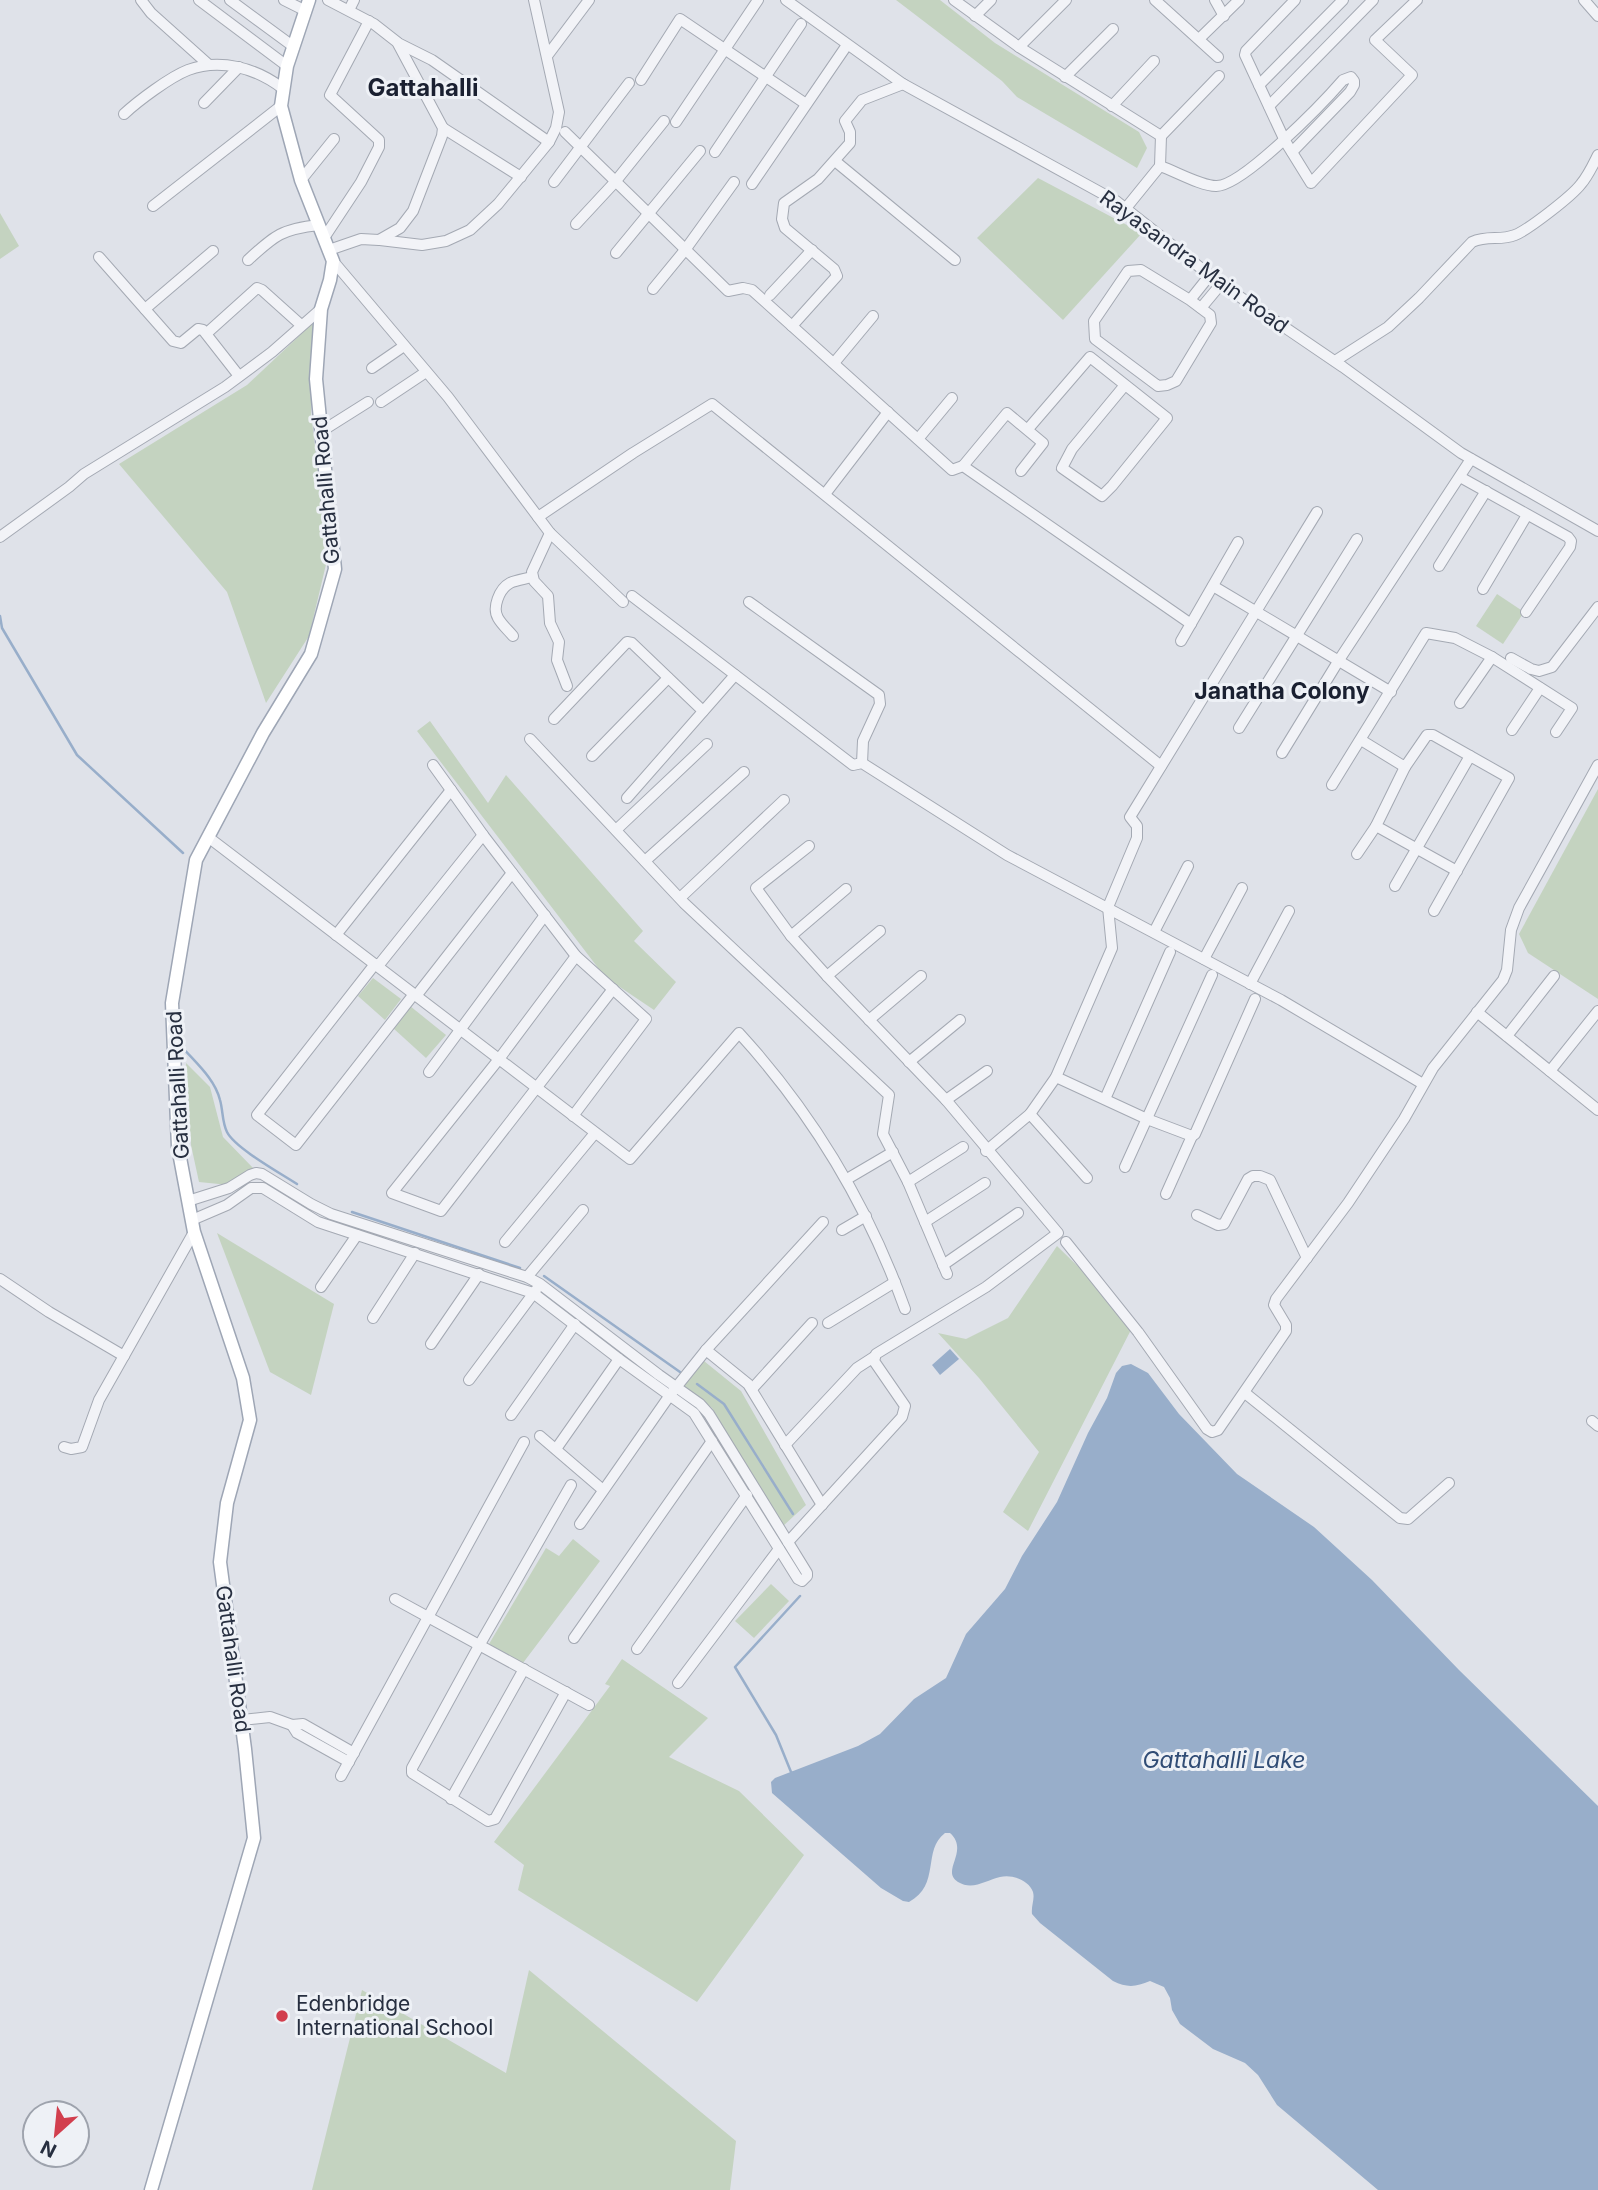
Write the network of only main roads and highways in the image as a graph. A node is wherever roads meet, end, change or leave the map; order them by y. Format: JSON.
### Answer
{"nodes":[{"id":1,"x":307,"y":5,"type":"edge"},
{"id":2,"x":151,"y":2190,"type":"edge"}],
"edges":[{"from":1,"to":2,"type":"main road","name":"Gattahalli Road"}]}
